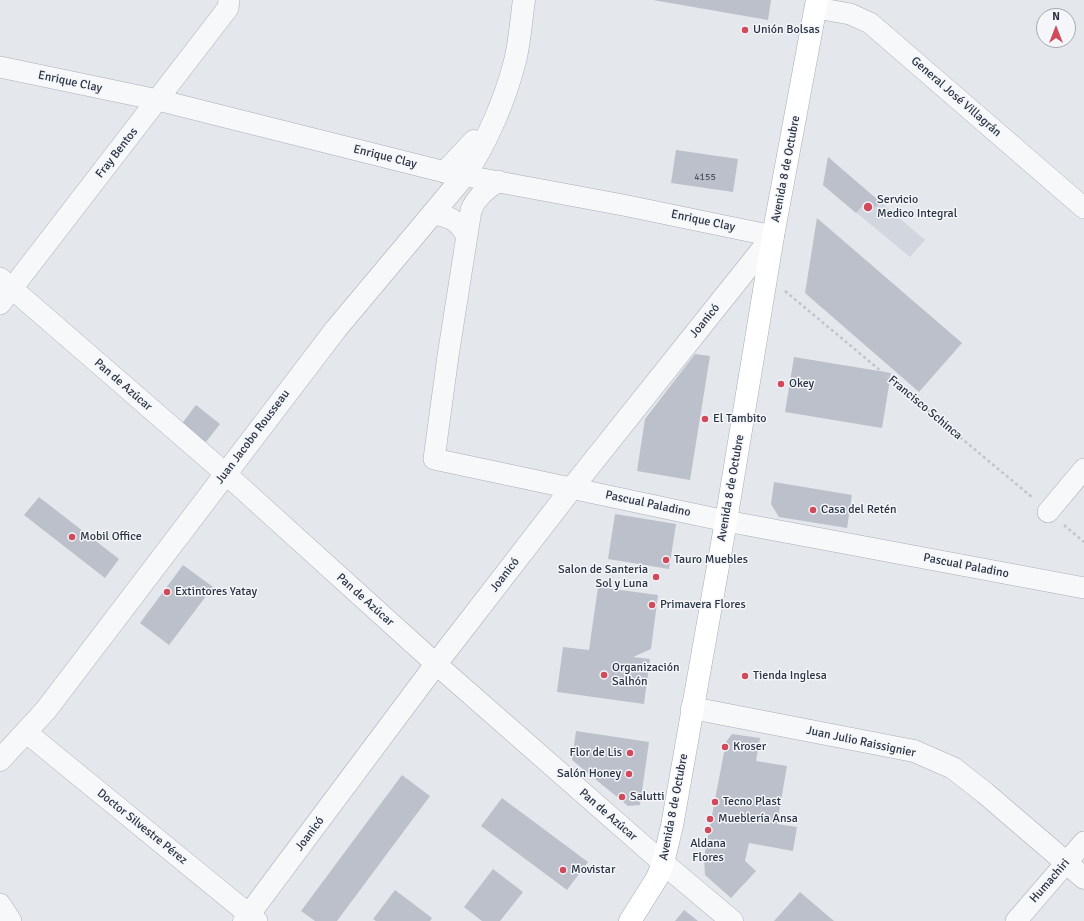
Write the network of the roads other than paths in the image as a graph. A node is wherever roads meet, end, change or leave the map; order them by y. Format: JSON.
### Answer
{"nodes":[{"id":1,"x":230,"y":0,"type":"edge"},
{"id":2,"x":524,"y":0,"type":"edge"},
{"id":3,"x":817,"y":4,"type":"edge"},
{"id":4,"x":0,"y":68,"type":"edge"},
{"id":5,"x":158,"y":100,"type":"junction"},
{"id":6,"x":455,"y":174,"type":"junction"},
{"id":7,"x":498,"y":181,"type":"junction"},
{"id":8,"x":1084,"y":208,"type":"edge"},
{"id":9,"x":432,"y":214,"type":"junction"},
{"id":10,"x":466,"y":235,"type":"junction"},
{"id":11,"x":773,"y":236,"type":"junction"},
{"id":12,"x":4,"y":290,"type":"edge"},
{"id":13,"x":1084,"y":469,"type":"edge"},
{"id":14,"x":226,"y":474,"type":"junction"},
{"id":15,"x":572,"y":488,"type":"junction"},
{"id":16,"x":1048,"y":512,"type":"road end"},
{"id":17,"x":726,"y":521,"type":"junction"},
{"id":18,"x":1084,"y":588,"type":"edge"},
{"id":19,"x":436,"y":664,"type":"junction"},
{"id":20,"x":692,"y":708,"type":"junction"},
{"id":21,"x":26,"y":733,"type":"junction"},
{"id":22,"x":0,"y":760,"type":"edge"},
{"id":23,"x":1084,"y":842,"type":"edge"},
{"id":24,"x":663,"y":863,"type":"junction"},
{"id":25,"x":1066,"y":863,"type":"junction"},
{"id":26,"x":1084,"y":878,"type":"edge"},
{"id":27,"x":0,"y":904,"type":"edge"},
{"id":28,"x":250,"y":919,"type":"edge"},
{"id":29,"x":11,"y":921,"type":"edge"},
{"id":30,"x":630,"y":921,"type":"edge"},
{"id":31,"x":732,"y":921,"type":"edge"},
{"id":32,"x":1016,"y":921,"type":"edge"}],
"edges":[{"from":1,"to":5,"type":"street","name":"Fray Bentos"},
{"from":2,"to":6,"type":"street","name":"Juan Jacobo Rousseau"},
{"from":3,"to":8,"type":"street","name":"General José Villagrán"},
{"from":3,"to":11,"type":"main road","name":"Avenida 8 de Octubre"},
{"from":4,"to":5,"type":"street","name":"Enrique Clay"},
{"from":5,"to":6,"type":"street","name":"Enrique Clay"},
{"from":5,"to":12,"type":"street","name":"Fray Bentos"},
{"from":6,"to":7,"type":"street","name":"Enrique Clay"},
{"from":6,"to":9,"type":"street","name":"Juan Jacobo Rousseau"},
{"from":7,"to":10,"type":"street","name":"Pascual Paladino"},
{"from":7,"to":11,"type":"street","name":"Enrique Clay"},
{"from":9,"to":10,"type":"street"},
{"from":9,"to":14,"type":"street","name":"Juan Jacobo Rousseau"},
{"from":10,"to":15,"type":"street","name":"Pascual Paladino"},
{"from":11,"to":15,"type":"street","name":"Joanicó"},
{"from":11,"to":17,"type":"main road","name":"Avenida 8 de Octubre"},
{"from":12,"to":14,"type":"street","name":"Pan de Azúcar"},
{"from":13,"to":16,"type":"street"},
{"from":14,"to":19,"type":"street","name":"Pan de Azúcar"},
{"from":14,"to":21,"type":"street","name":"Juan Jacobo Rousseau"},
{"from":15,"to":17,"type":"street","name":"Pascual Paladino"},
{"from":15,"to":19,"type":"street","name":"Joanicó"},
{"from":17,"to":18,"type":"street","name":"Pascual Paladino"},
{"from":17,"to":20,"type":"main road","name":"Avenida 8 de Octubre"},
{"from":19,"to":24,"type":"street","name":"Pan de Azúcar"},
{"from":19,"to":28,"type":"street","name":"Joanicó"},
{"from":20,"to":24,"type":"main road","name":"Avenida 8 de Octubre"},
{"from":20,"to":25,"type":"street","name":"Juan Julio Raissignier"},
{"from":21,"to":22,"type":"street","name":"Juan Jacobo Rousseau"},
{"from":21,"to":28,"type":"street","name":"Doctor Silvestre Pérez"},
{"from":23,"to":25,"type":"street","name":"Humachiri"},
{"from":24,"to":30,"type":"main road","name":"Avenida 8 de Octubre"},
{"from":24,"to":31,"type":"street","name":"Pan de Azúcar"},
{"from":25,"to":26,"type":"street","name":"Juan Julio Raissignier"},
{"from":25,"to":32,"type":"street","name":"Humachiri"},
{"from":27,"to":29,"type":"street"}]}
